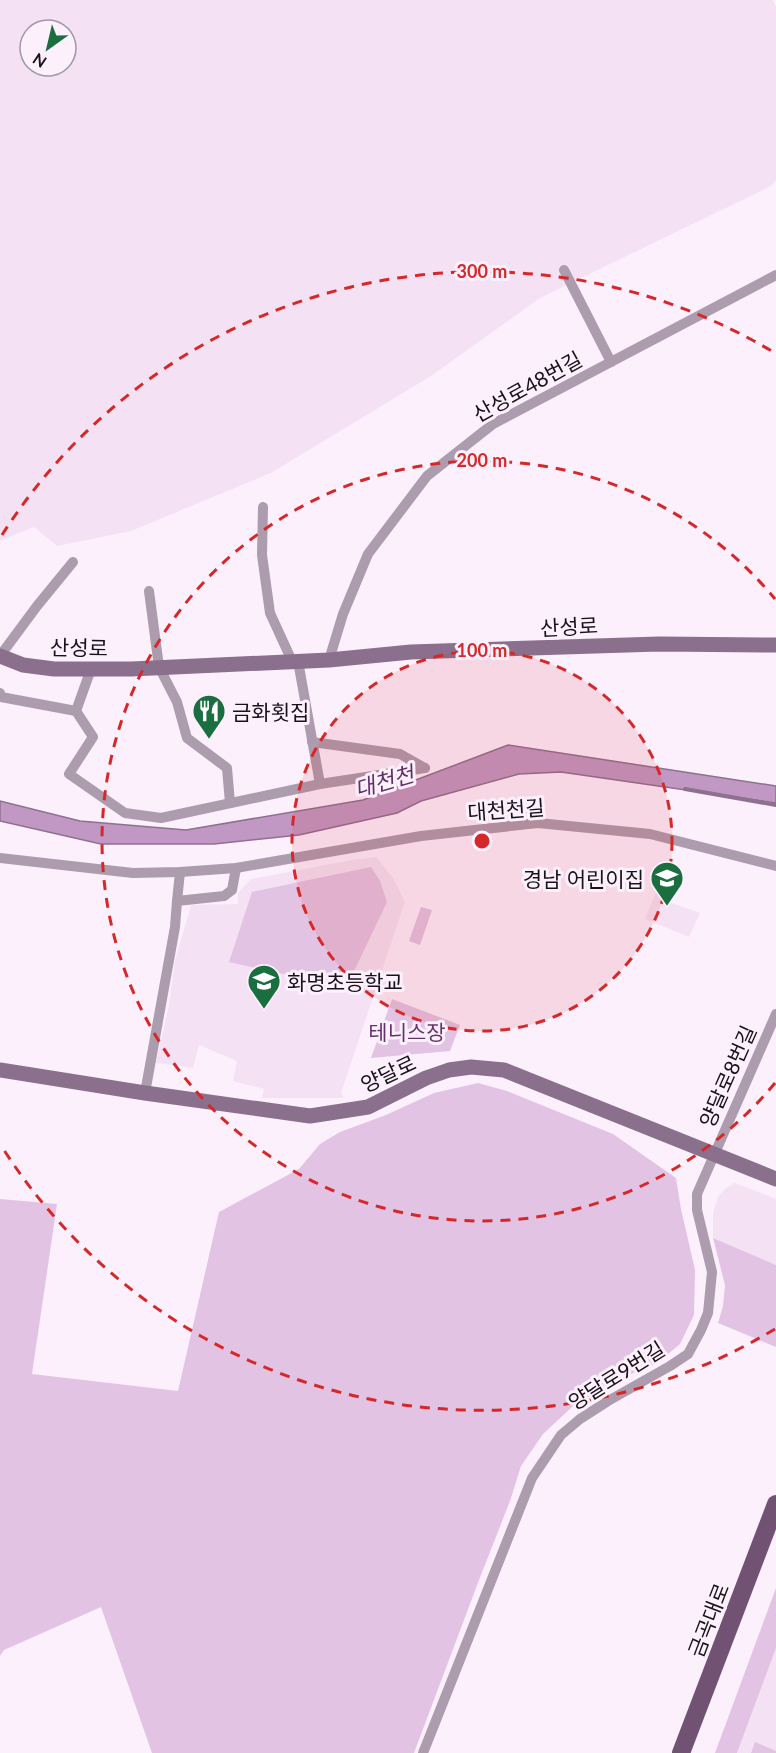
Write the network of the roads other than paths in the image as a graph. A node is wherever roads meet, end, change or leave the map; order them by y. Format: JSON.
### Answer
{"nodes":[{"id":1,"x":564,"y":270,"type":"dead end"},
{"id":2,"x":776,"y":275,"type":"edge"},
{"id":3,"x":611,"y":362,"type":"junction"},
{"id":4,"x":263,"y":507,"type":"dead end"},
{"id":5,"x":73,"y":562,"type":"dead end"},
{"id":6,"x":149,"y":591,"type":"dead end"},
{"id":7,"x":776,"y":645,"type":"edge"},
{"id":8,"x":0,"y":656,"type":"edge"},
{"id":9,"x":328,"y":660,"type":"junction"},
{"id":10,"x":295,"y":661,"type":"junction"},
{"id":11,"x":159,"y":667,"type":"junction"},
{"id":12,"x":92,"y":669,"type":"junction"},
{"id":13,"x":0,"y":698,"type":"edge"},
{"id":14,"x":76,"y":711,"type":"junction"},
{"id":15,"x":312,"y":742,"type":"junction"},
{"id":16,"x":320,"y":784,"type":"junction"},
{"id":17,"x":230,"y":803,"type":"junction"},
{"id":18,"x":0,"y":858,"type":"edge"},
{"id":19,"x":776,"y":866,"type":"edge"},
{"id":20,"x":237,"y":868,"type":"junction"},
{"id":21,"x":180,"y":872,"type":"junction"},
{"id":22,"x":177,"y":901,"type":"junction"},
{"id":23,"x":776,"y":1014,"type":"edge"},
{"id":24,"x":773,"y":1027,"type":"edge"},
{"id":25,"x":0,"y":1070,"type":"edge"},
{"id":26,"x":145,"y":1093,"type":"junction"},
{"id":27,"x":715,"y":1154,"type":"junction"},
{"id":28,"x":776,"y":1179,"type":"edge"},
{"id":29,"x":776,"y":1504,"type":"edge"},
{"id":30,"x":770,"y":1535,"type":"edge"},
{"id":31,"x":423,"y":1753,"type":"edge"},
{"id":32,"x":681,"y":1753,"type":"edge"}],
"edges":[{"from":1,"to":3,"type":"street"},
{"from":2,"to":3,"type":"street","name":"산성로48번길"},
{"from":3,"to":9,"type":"street","name":"산성로48번길"},
{"from":4,"to":10,"type":"street"},
{"from":5,"to":8,"type":"street"},
{"from":6,"to":11,"type":"street"},
{"from":7,"to":9,"type":"main road","name":"산성로"},
{"from":8,"to":12,"type":"main road","name":"산성로"},
{"from":9,"to":10,"type":"main road","name":"산성로"},
{"from":10,"to":11,"type":"main road","name":"산성로"},
{"from":10,"to":15,"type":"street"},
{"from":11,"to":12,"type":"main road","name":"산성로"},
{"from":11,"to":17,"type":"street"},
{"from":12,"to":14,"type":"street"},
{"from":13,"to":14,"type":"street"},
{"from":14,"to":17,"type":"street"},
{"from":15,"to":16,"type":"street"},
{"from":15,"to":16,"type":"street"},
{"from":16,"to":17,"type":"street"},
{"from":18,"to":21,"type":"street","name":"대천천길"},
{"from":19,"to":20,"type":"street","name":"대천천길"},
{"from":20,"to":21,"type":"street","name":"대천천길"},
{"from":20,"to":22,"type":"street"},
{"from":21,"to":22,"type":"street"},
{"from":22,"to":26,"type":"street"},
{"from":23,"to":24,"type":"street","name":"양달로8번길"},
{"from":24,"to":27,"type":"street","name":"양달로8번길"},
{"from":25,"to":26,"type":"main road","name":"양달로"},
{"from":26,"to":27,"type":"main road","name":"양달로"},
{"from":27,"to":28,"type":"main road","name":"양달로"},
{"from":27,"to":31,"type":"street","name":"양달로9번길"},
{"from":29,"to":30,"type":"main road","name":"금곡대로"},
{"from":30,"to":32,"type":"main road","name":"금곡대로"}]}
